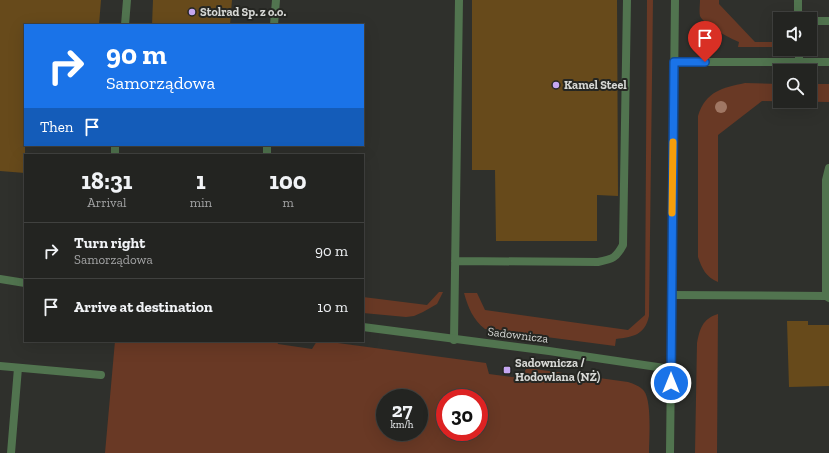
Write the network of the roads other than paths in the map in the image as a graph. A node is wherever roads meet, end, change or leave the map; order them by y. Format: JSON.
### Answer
{"nodes":[{"id":1,"x":127,"y":0,"type":"edge"},
{"id":2,"x":276,"y":0,"type":"edge"},
{"id":3,"x":459,"y":0,"type":"edge"},
{"id":4,"x":627,"y":0,"type":"edge"},
{"id":5,"x":675,"y":0,"type":"edge"},
{"id":6,"x":798,"y":0,"type":"edge"},
{"id":7,"x":798,"y":12,"type":"edge"},
{"id":8,"x":817,"y":21,"type":"edge"},
{"id":9,"x":829,"y":21,"type":"edge"},
{"id":10,"x":125,"y":24,"type":"edge"},
{"id":11,"x":274,"y":24,"type":"edge"},
{"id":12,"x":798,"y":56,"type":"edge"},
{"id":13,"x":674,"y":62,"type":"junction"},
{"id":14,"x":798,"y":62,"type":"junction"},
{"id":15,"x":829,"y":62,"type":"edge"},
{"id":16,"x":829,"y":168,"type":"edge"},
{"id":17,"x":455,"y":261,"type":"junction"},
{"id":18,"x":0,"y":279,"type":"edge"},
{"id":19,"x":24,"y":283,"type":"edge"},
{"id":20,"x":671,"y":295,"type":"junction"},
{"id":21,"x":828,"y":297,"type":"edge"},
{"id":22,"x":364,"y":328,"type":"edge"},
{"id":23,"x":454,"y":340,"type":"junction"},
{"id":24,"x":0,"y":366,"type":"edge"},
{"id":25,"x":18,"y":368,"type":"junction"},
{"id":26,"x":671,"y":368,"type":"junction"},
{"id":27,"x":101,"y":375,"type":"dead end"},
{"id":28,"x":11,"y":453,"type":"edge"},
{"id":29,"x":670,"y":453,"type":"edge"}],
"edges":[{"from":1,"to":10,"type":"street"},
{"from":2,"to":11,"type":"street"},
{"from":3,"to":17,"type":"street"},
{"from":4,"to":17,"type":"street"},
{"from":5,"to":13,"type":"street"},
{"from":6,"to":7,"type":"street"},
{"from":8,"to":9,"type":"street"},
{"from":12,"to":14,"type":"street"},
{"from":13,"to":14,"type":"street"},
{"from":13,"to":20,"type":"street"},
{"from":14,"to":15,"type":"street"},
{"from":16,"to":21,"type":"street"},
{"from":17,"to":23,"type":"street"},
{"from":18,"to":19,"type":"street"},
{"from":20,"to":21,"type":"street"},
{"from":20,"to":26,"type":"street"},
{"from":22,"to":23,"type":"street","name":"Sadownicza"},
{"from":23,"to":26,"type":"street","name":"Sadownicza"},
{"from":24,"to":25,"type":"street"},
{"from":25,"to":27,"type":"street"},
{"from":25,"to":28,"type":"street"},
{"from":26,"to":29,"type":"street"}]}
